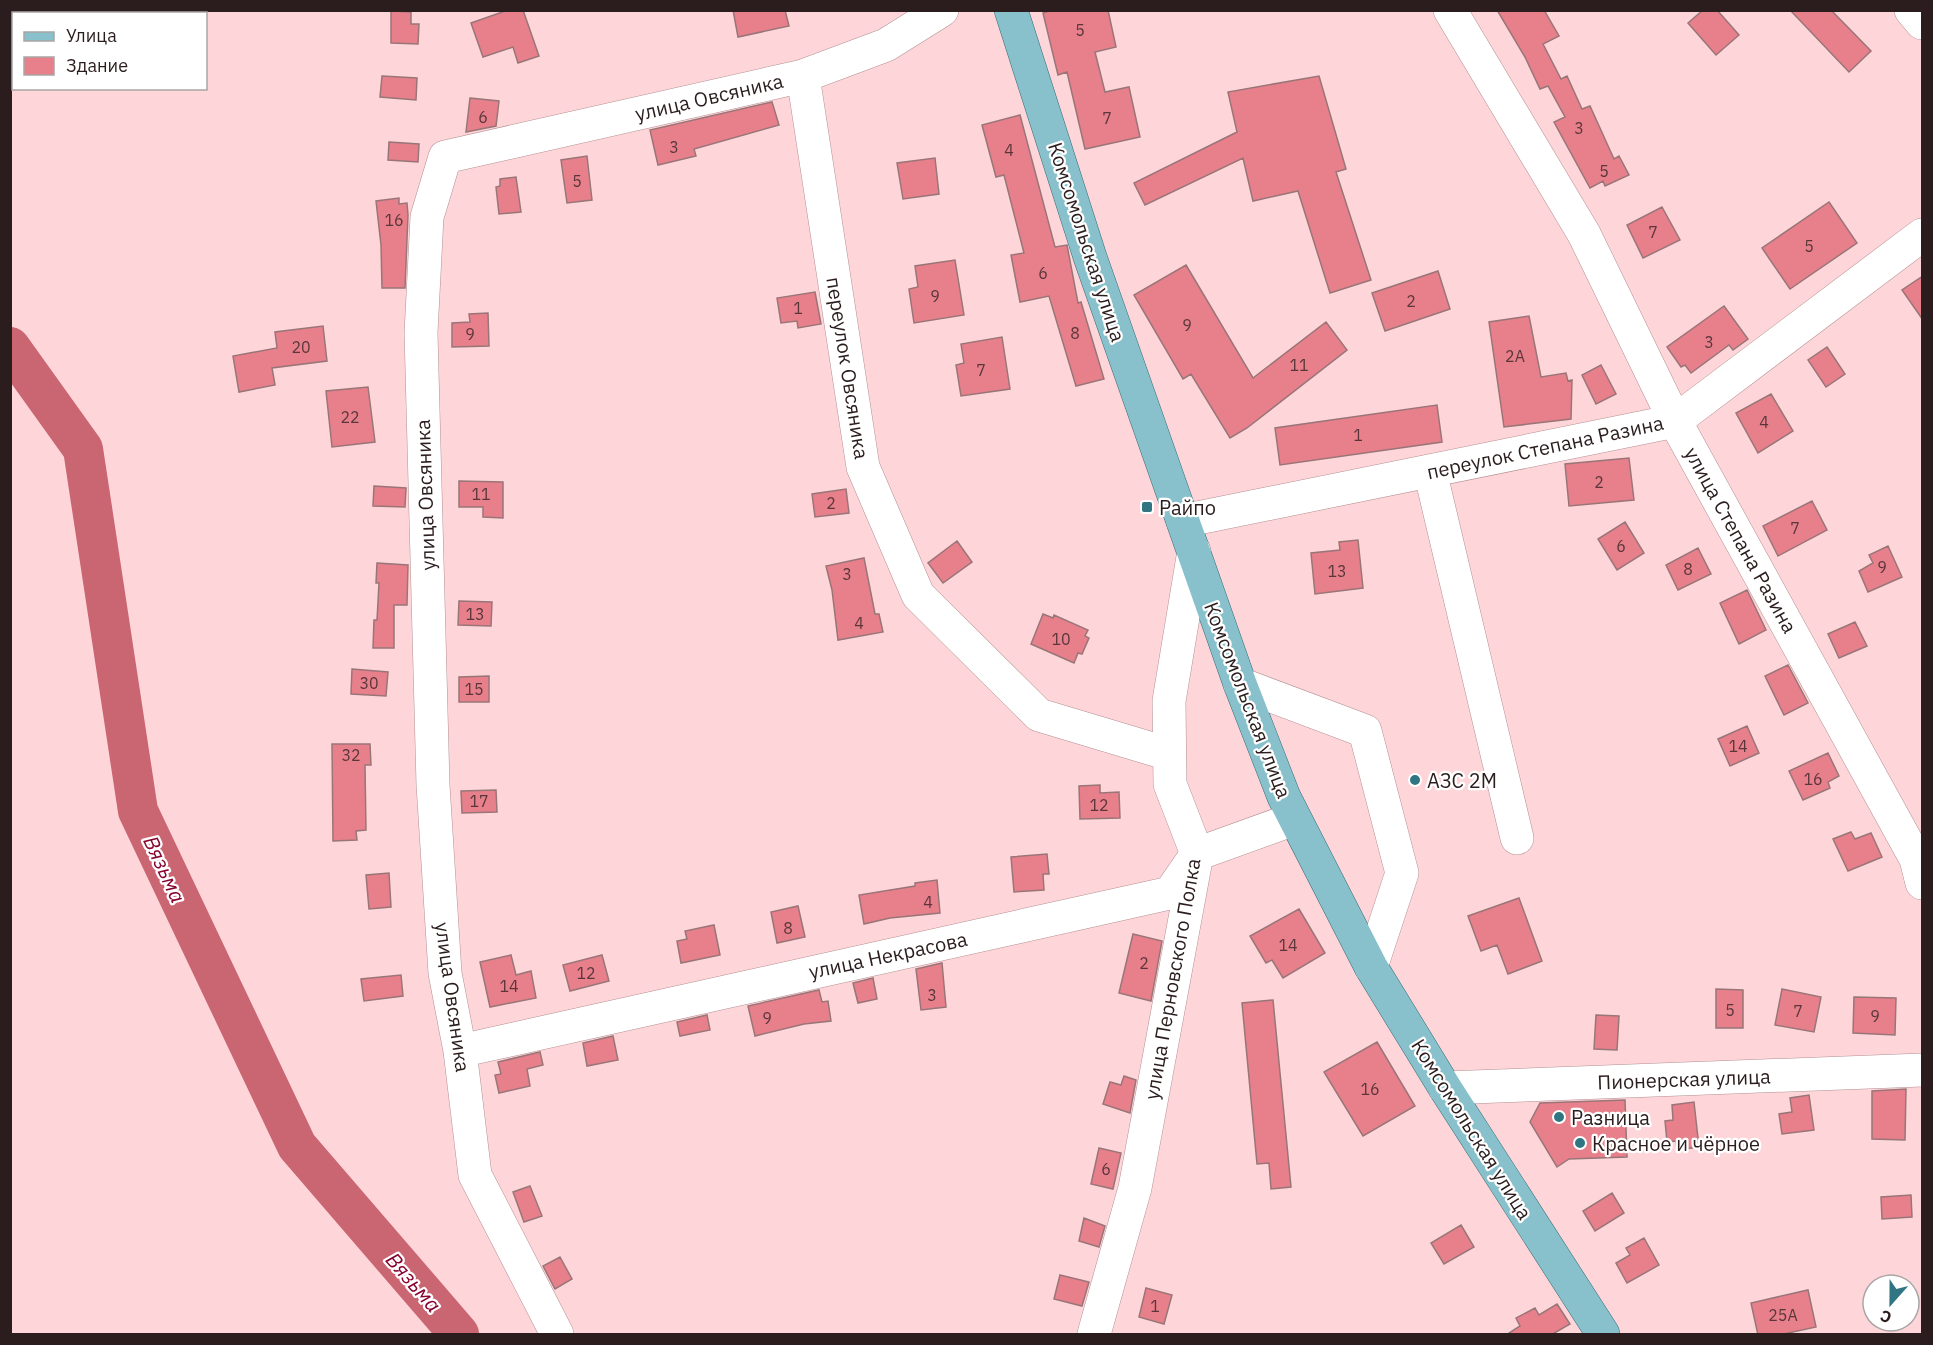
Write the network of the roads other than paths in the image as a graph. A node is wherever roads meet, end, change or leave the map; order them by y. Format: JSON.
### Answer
{"nodes":[{"id":1,"x":942,"y":10,"type":"edge"},
{"id":2,"x":1011,"y":10,"type":"edge"},
{"id":3,"x":1450,"y":10,"type":"edge"},
{"id":4,"x":1911,"y":10,"type":"edge"},
{"id":5,"x":1923,"y":22,"type":"edge"},
{"id":6,"x":803,"y":76,"type":"junction"},
{"id":7,"x":1923,"y":235,"type":"edge"},
{"id":8,"x":1675,"y":421,"type":"junction"},
{"id":9,"x":1430,"y":471,"type":"junction"},
{"id":10,"x":1183,"y":521,"type":"junction"},
{"id":11,"x":1194,"y":551,"type":"junction"},
{"id":12,"x":1240,"y":684,"type":"junction"},
{"id":13,"x":1170,"y":754,"type":"junction"},
{"id":14,"x":1294,"y":819,"type":"junction"},
{"id":15,"x":1517,"y":838,"type":"dead end"},
{"id":16,"x":1197,"y":854,"type":"junction"},
{"id":17,"x":1923,"y":883,"type":"edge"},
{"id":18,"x":1371,"y":968,"type":"junction"},
{"id":19,"x":460,"y":1051,"type":"junction"},
{"id":20,"x":1923,"y":1070,"type":"edge"},
{"id":21,"x":1445,"y":1088,"type":"junction"},
{"id":22,"x":557,"y":1335,"type":"edge"},
{"id":23,"x":1094,"y":1335,"type":"edge"},
{"id":24,"x":1603,"y":1335,"type":"edge"}],
"edges":[{"from":1,"to":6,"type":"street","name":"улица Овсяника"},
{"from":2,"to":10,"type":"main road","name":"Комсомольская улица"},
{"from":3,"to":8,"type":"street","name":"улица Степана Разина"},
{"from":4,"to":5,"type":"street"},
{"from":6,"to":13,"type":"street","name":"переулок Овсяника"},
{"from":6,"to":19,"type":"street","name":"улица Овсяника"},
{"from":7,"to":8,"type":"street","name":"переулок Степана Разина"},
{"from":8,"to":9,"type":"street","name":"переулок Степана Разина"},
{"from":8,"to":17,"type":"street","name":"улица Степана Разина"},
{"from":9,"to":10,"type":"street","name":"переулок Степана Разина"},
{"from":9,"to":15,"type":"street"},
{"from":10,"to":11,"type":"main road","name":"Комсомольская улица"},
{"from":11,"to":12,"type":"main road","name":"Комсомольская улица"},
{"from":11,"to":13,"type":"street","name":"улица Перновского Полка"},
{"from":12,"to":14,"type":"main road","name":"Комсомольская улица"},
{"from":12,"to":18,"type":"street"},
{"from":13,"to":16,"type":"street","name":"улица Перновского Полка"},
{"from":14,"to":16,"type":"street"},
{"from":14,"to":18,"type":"main road","name":"Комсомольская улица"},
{"from":16,"to":19,"type":"street","name":"улица Некрасова"},
{"from":16,"to":23,"type":"street","name":"улица Перновского Полка"},
{"from":18,"to":21,"type":"main road","name":"Комсомольская улица"},
{"from":19,"to":22,"type":"street","name":"улица Овсяника"},
{"from":20,"to":21,"type":"street","name":"Пионерская улица"},
{"from":21,"to":24,"type":"main road","name":"Комсомольская улица"}]}
